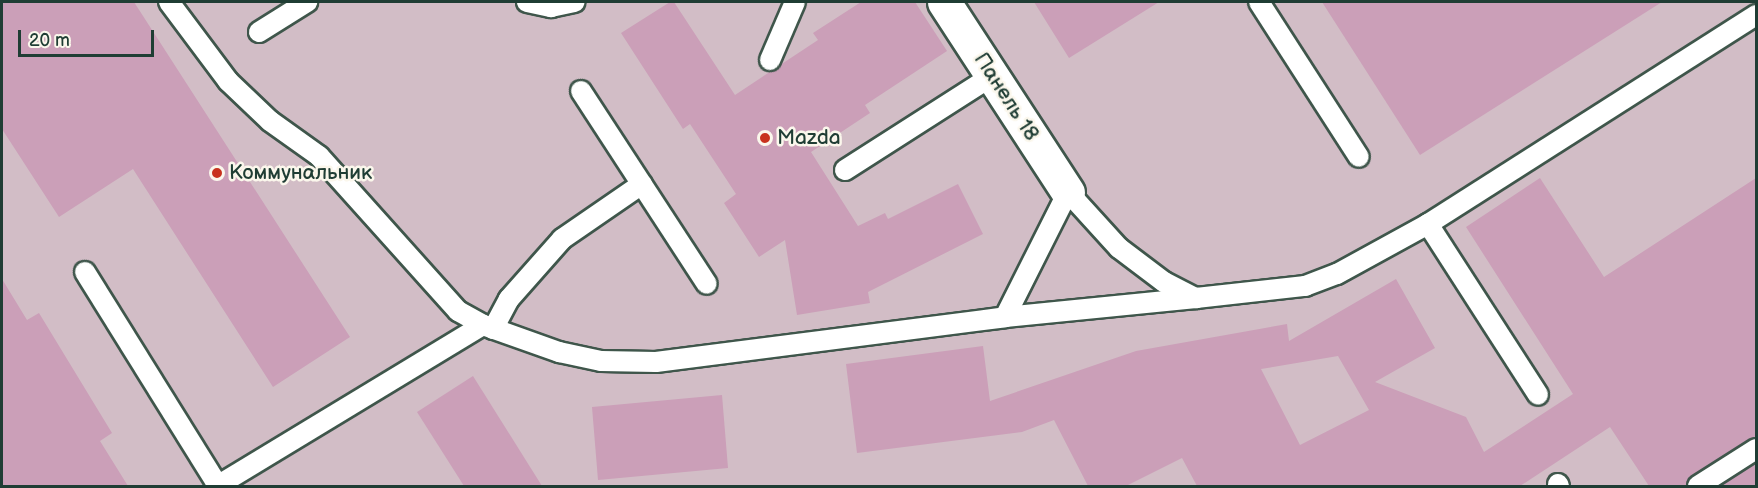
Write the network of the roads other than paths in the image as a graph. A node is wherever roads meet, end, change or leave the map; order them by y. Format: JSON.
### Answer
{"nodes":[{"id":1,"x":169,"y":2,"type":"edge"},
{"id":2,"x":307,"y":2,"type":"edge"},
{"id":3,"x":527,"y":2,"type":"edge"},
{"id":4,"x":574,"y":2,"type":"edge"},
{"id":5,"x":795,"y":2,"type":"edge"},
{"id":6,"x":944,"y":2,"type":"edge"},
{"id":7,"x":1259,"y":2,"type":"edge"},
{"id":8,"x":1756,"y":15,"type":"edge"},
{"id":9,"x":260,"y":32,"type":"dead end"},
{"id":10,"x":770,"y":60,"type":"dead end"},
{"id":11,"x":992,"y":76,"type":"junction"},
{"id":12,"x":581,"y":91,"type":"dead end"},
{"id":13,"x":1359,"y":157,"type":"dead end"},
{"id":14,"x":845,"y":170,"type":"dead end"},
{"id":15,"x":642,"y":184,"type":"junction"},
{"id":16,"x":1068,"y":192,"type":"junction"},
{"id":17,"x":1428,"y":224,"type":"junction"},
{"id":18,"x":85,"y":272,"type":"dead end"},
{"id":19,"x":707,"y":284,"type":"dead end"},
{"id":20,"x":1196,"y":298,"type":"junction"},
{"id":21,"x":1005,"y":317,"type":"junction"},
{"id":22,"x":488,"y":327,"type":"junction"},
{"id":23,"x":1538,"y":395,"type":"dead end"},
{"id":24,"x":1756,"y":448,"type":"edge"},
{"id":25,"x":217,"y":486,"type":"edge"},
{"id":26,"x":1698,"y":486,"type":"edge"}],
"edges":[{"from":1,"to":22,"type":"lane"},
{"from":2,"to":9,"type":"lane"},
{"from":3,"to":4,"type":"lane"},
{"from":5,"to":10,"type":"lane"},
{"from":6,"to":11,"type":"street","name":"Панель 18"},
{"from":7,"to":13,"type":"lane"},
{"from":8,"to":17,"type":"lane"},
{"from":11,"to":14,"type":"lane"},
{"from":11,"to":16,"type":"street","name":"Панель 18"},
{"from":12,"to":15,"type":"lane"},
{"from":15,"to":19,"type":"lane"},
{"from":15,"to":22,"type":"lane"},
{"from":16,"to":20,"type":"lane"},
{"from":16,"to":21,"type":"lane"},
{"from":17,"to":20,"type":"lane"},
{"from":17,"to":23,"type":"lane"},
{"from":18,"to":25,"type":"lane"},
{"from":20,"to":21,"type":"lane"},
{"from":21,"to":22,"type":"lane"},
{"from":22,"to":25,"type":"lane"},
{"from":24,"to":26,"type":"lane"}]}
